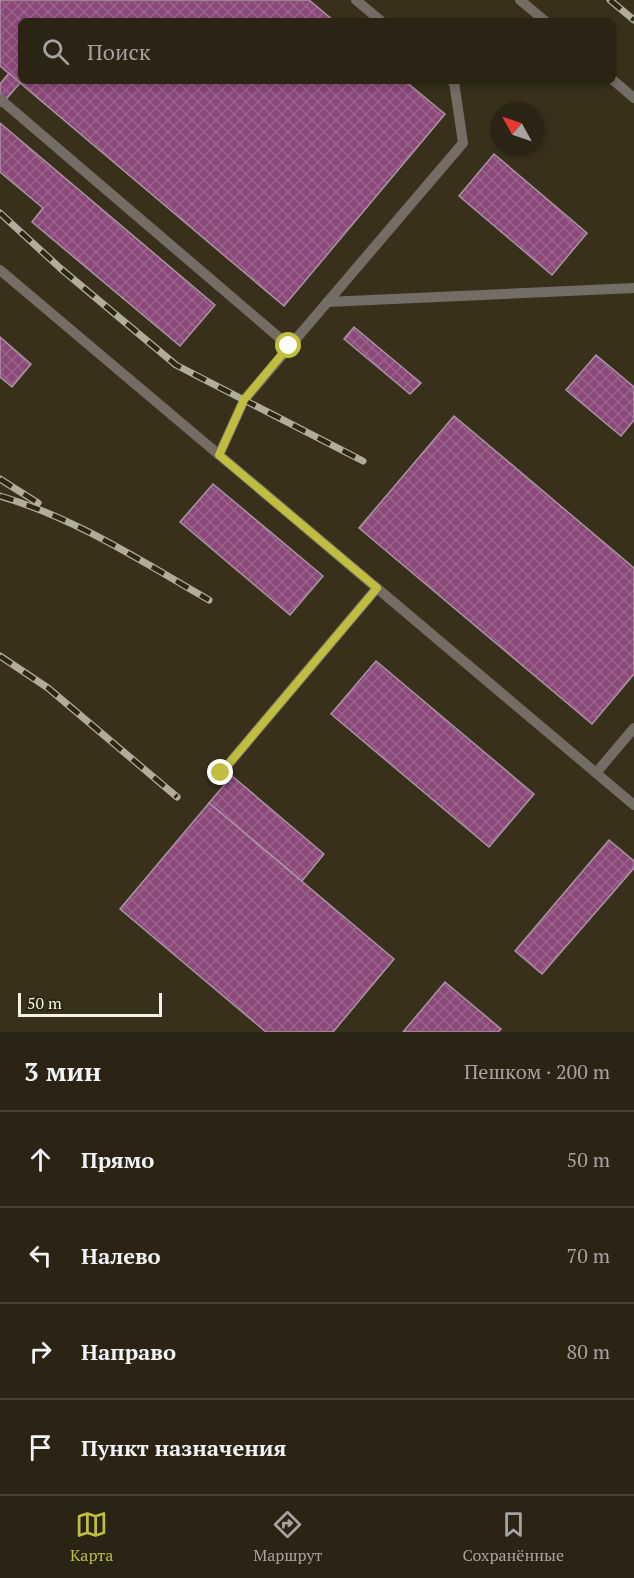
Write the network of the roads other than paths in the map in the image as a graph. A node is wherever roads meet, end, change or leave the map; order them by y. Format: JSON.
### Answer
{"nodes":[{"id":1,"x":356,"y":0,"type":"edge"},
{"id":2,"x":520,"y":0,"type":"edge"},
{"id":3,"x":377,"y":18,"type":"edge"},
{"id":4,"x":541,"y":18,"type":"edge"},
{"id":5,"x":616,"y":83,"type":"edge"},
{"id":6,"x":454,"y":84,"type":"edge"},
{"id":7,"x":634,"y":98,"type":"edge"},
{"id":8,"x":0,"y":99,"type":"edge"},
{"id":9,"x":0,"y":270,"type":"edge"},
{"id":10,"x":634,"y":288,"type":"edge"},
{"id":11,"x":327,"y":302,"type":"junction"},
{"id":12,"x":289,"y":346,"type":"junction"},
{"id":13,"x":219,"y":455,"type":"junction"},
{"id":14,"x":377,"y":588,"type":"junction"},
{"id":15,"x":634,"y":728,"type":"edge"},
{"id":16,"x":221,"y":773,"type":"dead end"},
{"id":17,"x":596,"y":773,"type":"junction"},
{"id":18,"x":634,"y":805,"type":"edge"}],
"edges":[{"from":1,"to":3,"type":"lane"},
{"from":2,"to":4,"type":"lane"},
{"from":5,"to":7,"type":"lane"},
{"from":6,"to":11,"type":"lane"},
{"from":8,"to":12,"type":"lane"},
{"from":9,"to":13,"type":"lane"},
{"from":10,"to":11,"type":"lane"},
{"from":11,"to":12,"type":"lane"},
{"from":12,"to":13,"type":"lane"},
{"from":13,"to":14,"type":"lane"},
{"from":14,"to":16,"type":"lane"},
{"from":14,"to":17,"type":"lane"},
{"from":15,"to":17,"type":"lane"},
{"from":17,"to":18,"type":"lane"}]}
